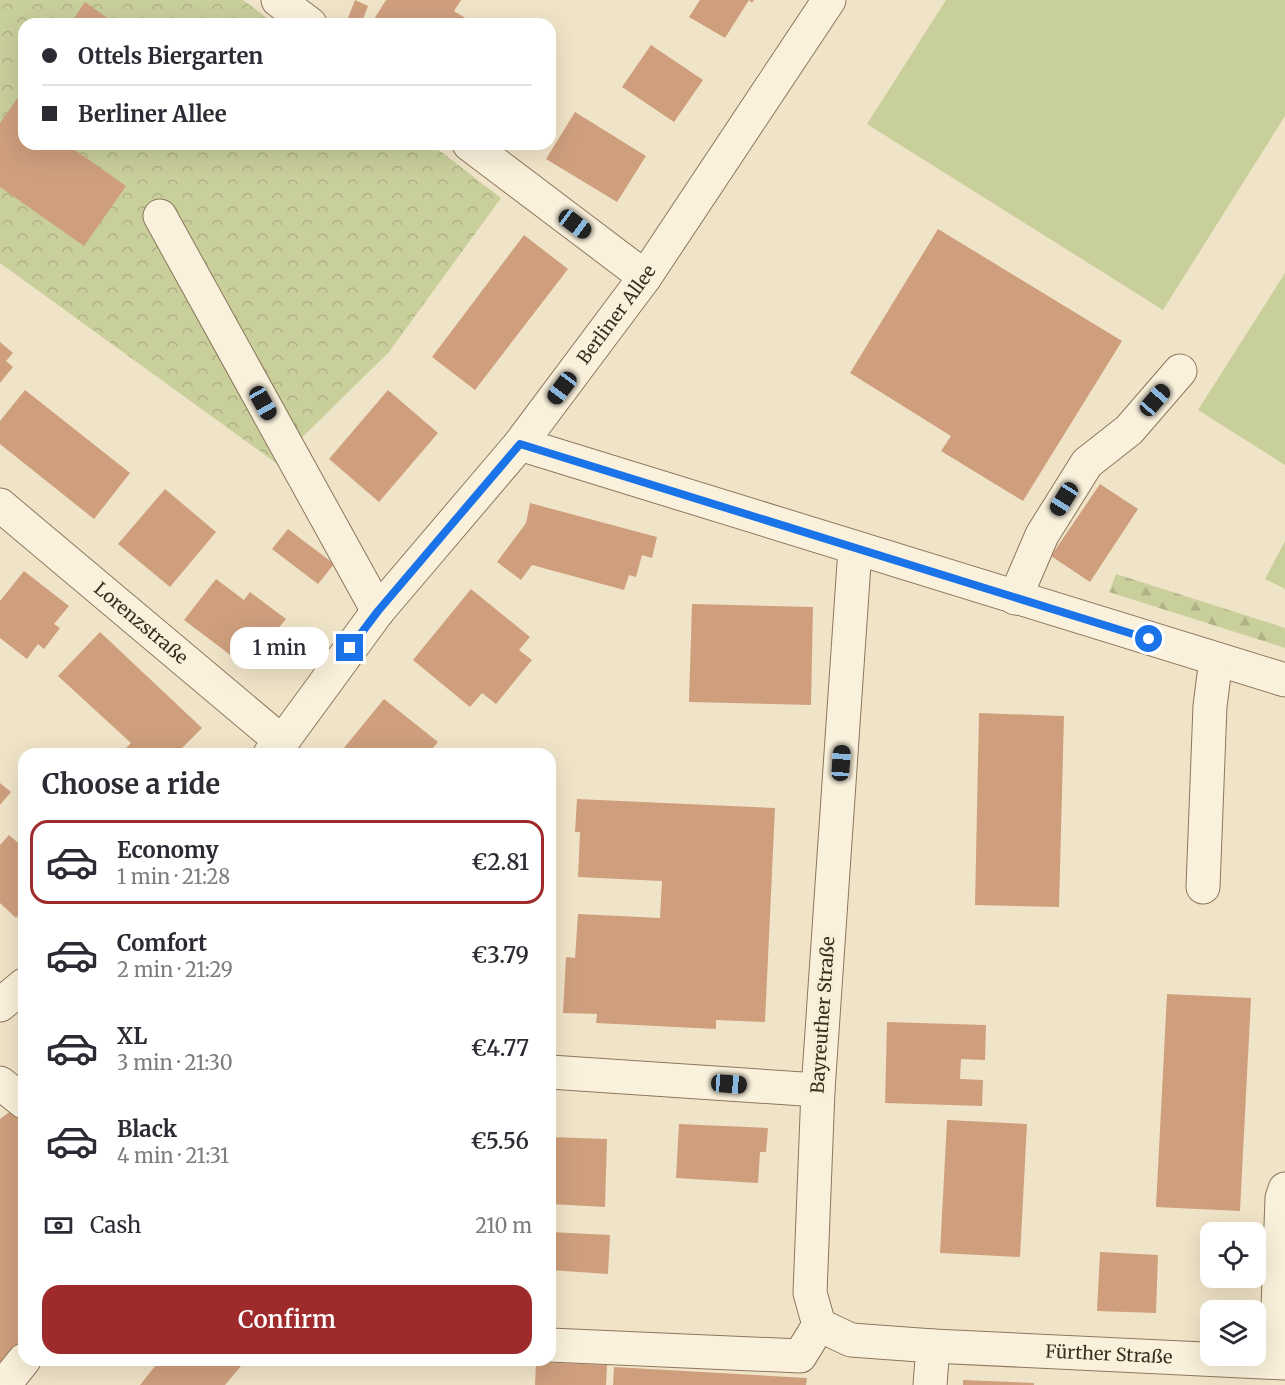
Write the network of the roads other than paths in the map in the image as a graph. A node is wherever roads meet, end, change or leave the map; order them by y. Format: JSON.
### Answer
{"nodes":[{"id":1,"x":278,"y":0,"type":"edge"},
{"id":2,"x":830,"y":0,"type":"edge"},
{"id":3,"x":302,"y":18,"type":"edge"},
{"id":4,"x":477,"y":150,"type":"edge"},
{"id":5,"x":160,"y":216,"type":"dead end"},
{"id":6,"x":645,"y":277,"type":"junction"},
{"id":7,"x":1180,"y":371,"type":"dead end"},
{"id":8,"x":520,"y":444,"type":"junction"},
{"id":9,"x":0,"y":505,"type":"edge"},
{"id":10,"x":855,"y":549,"type":"junction"},
{"id":11,"x":1016,"y":598,"type":"junction"},
{"id":12,"x":378,"y":611,"type":"junction"},
{"id":13,"x":1216,"y":659,"type":"junction"},
{"id":14,"x":1285,"y":680,"type":"edge"},
{"id":15,"x":276,"y":748,"type":"edge"},
{"id":16,"x":1203,"y":887,"type":"dead end"},
{"id":17,"x":18,"y":990,"type":"edge"},
{"id":18,"x":0,"y":1005,"type":"edge"},
{"id":19,"x":556,"y":1072,"type":"edge"},
{"id":20,"x":818,"y":1090,"type":"junction"},
{"id":21,"x":1285,"y":1189,"type":"edge"},
{"id":22,"x":819,"y":1325,"type":"junction"},
{"id":23,"x":556,"y":1345,"type":"edge"},
{"id":24,"x":933,"y":1346,"type":"junction"},
{"id":25,"x":1280,"y":1363,"type":"edge"},
{"id":26,"x":19,"y":1366,"type":"edge"},
{"id":27,"x":4,"y":1385,"type":"edge"},
{"id":28,"x":930,"y":1385,"type":"edge"}],
"edges":[{"from":1,"to":3,"type":"street"},
{"from":2,"to":6,"type":"street","name":"Berliner Allee"},
{"from":4,"to":6,"type":"street"},
{"from":5,"to":12,"type":"street"},
{"from":6,"to":8,"type":"street","name":"Berliner Allee"},
{"from":7,"to":11,"type":"street"},
{"from":8,"to":10,"type":"street"},
{"from":8,"to":12,"type":"street","name":"Berliner Allee"},
{"from":9,"to":15,"type":"street","name":"Lorenzstraße"},
{"from":10,"to":11,"type":"street"},
{"from":10,"to":20,"type":"street","name":"Bayreuther Straße"},
{"from":11,"to":13,"type":"street"},
{"from":12,"to":15,"type":"street","name":"Berliner Allee"},
{"from":13,"to":14,"type":"street"},
{"from":13,"to":16,"type":"street"},
{"from":17,"to":18,"type":"street"},
{"from":19,"to":20,"type":"street"},
{"from":20,"to":22,"type":"street","name":"Bayreuther Straße"},
{"from":21,"to":25,"type":"street"},
{"from":22,"to":23,"type":"street"},
{"from":22,"to":24,"type":"street"},
{"from":24,"to":25,"type":"street","name":"Fürther Straße"},
{"from":24,"to":28,"type":"street"},
{"from":26,"to":27,"type":"street"}]}
